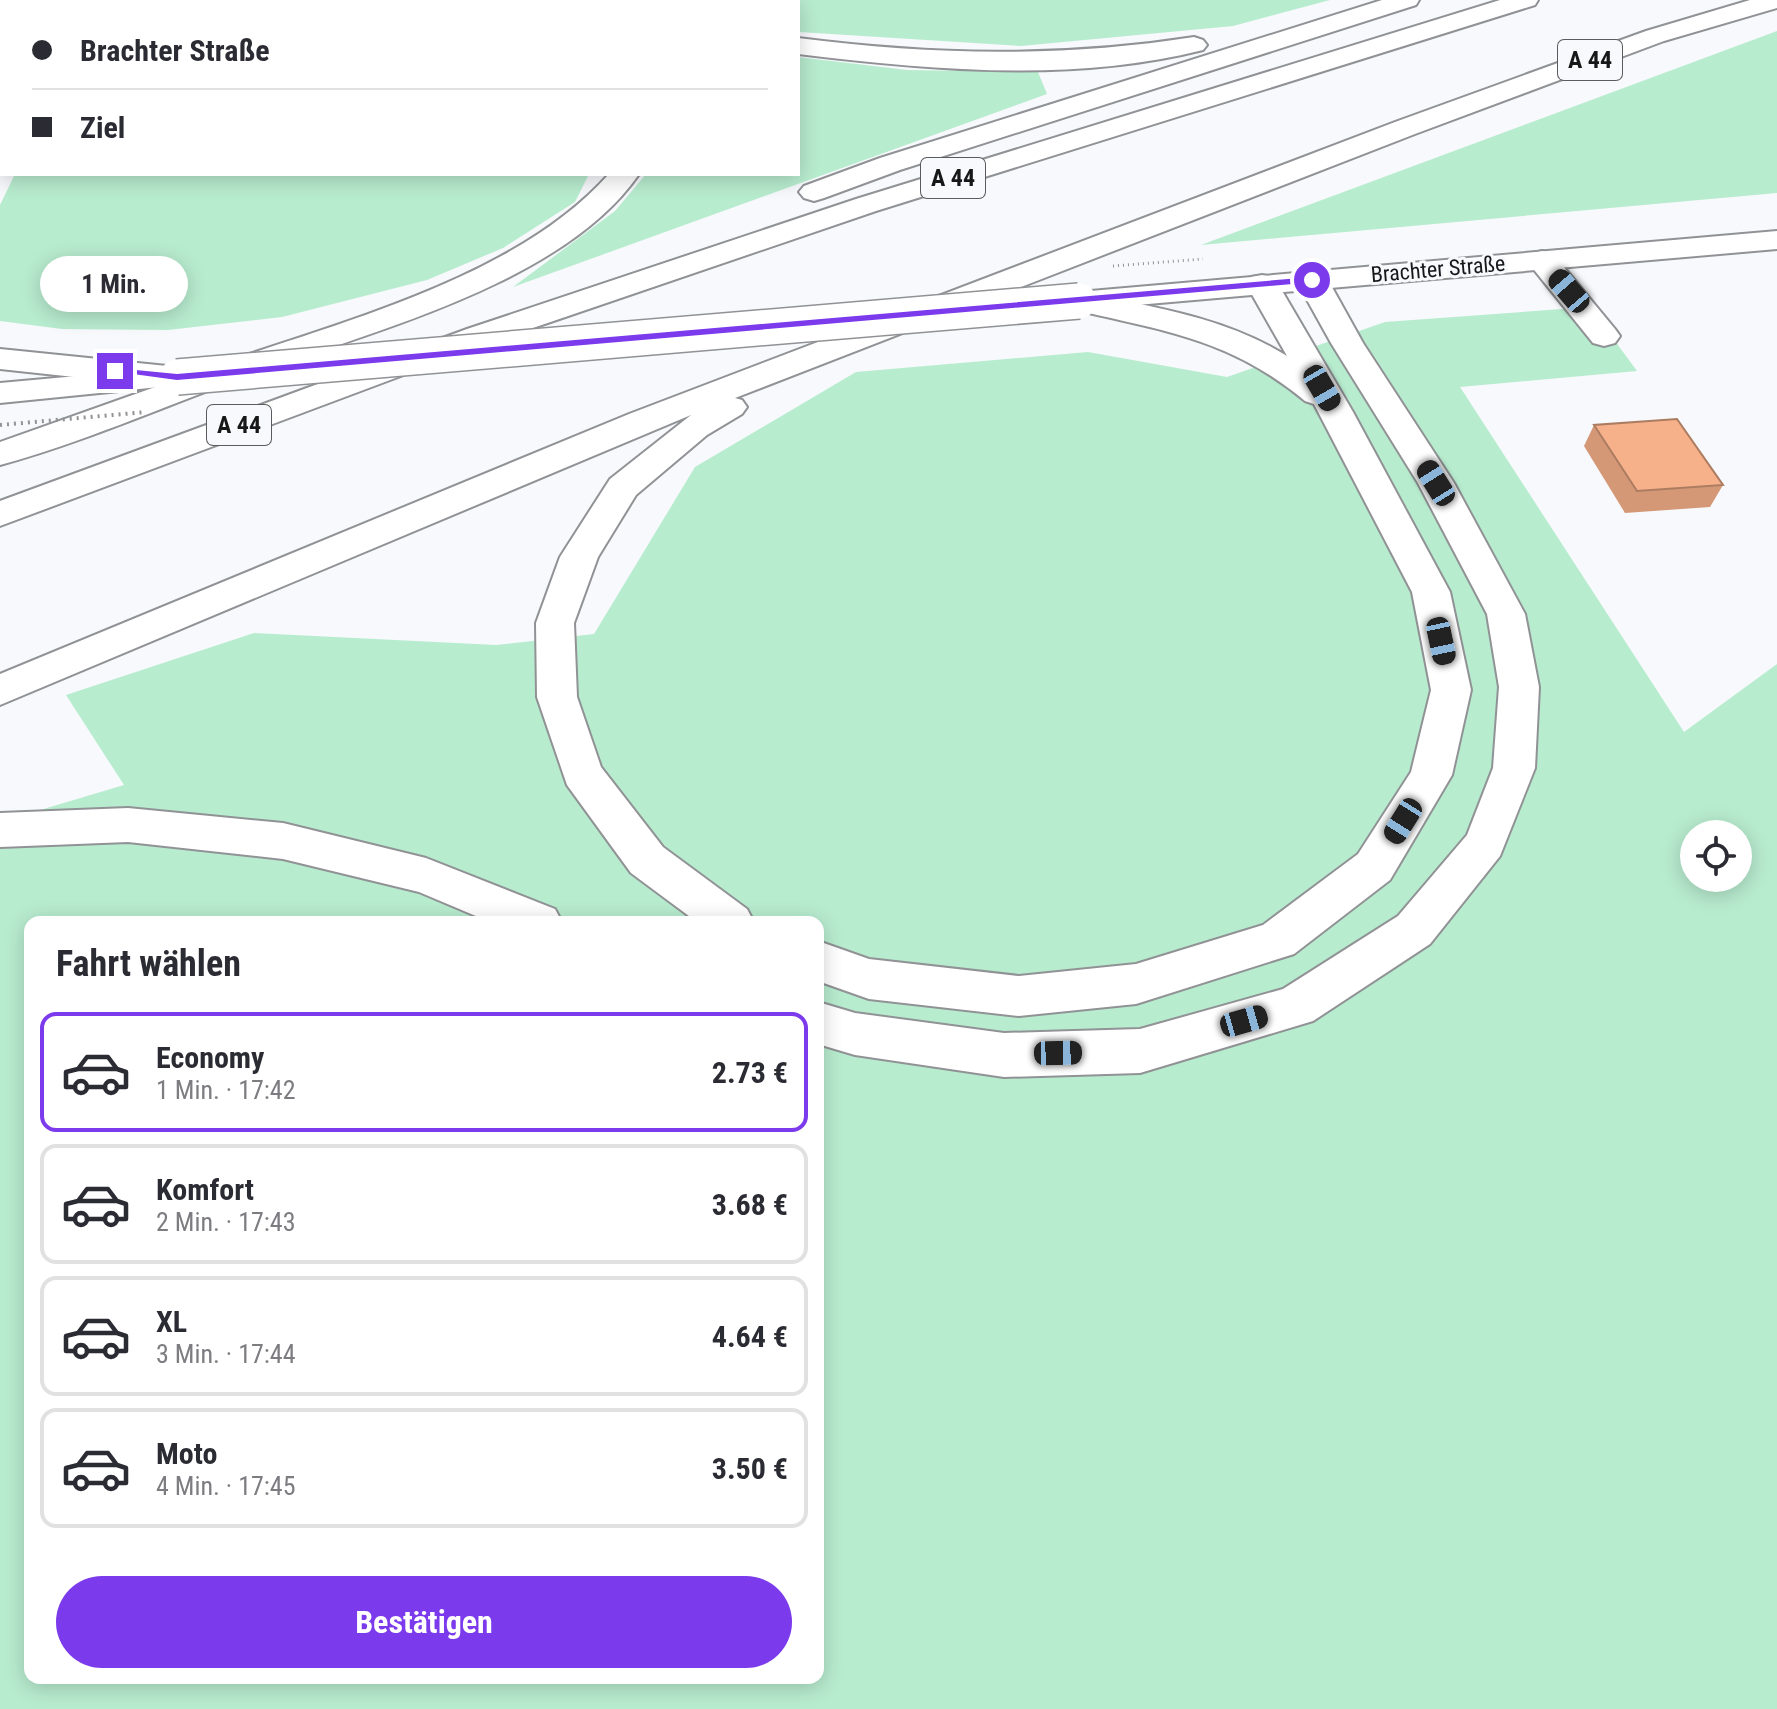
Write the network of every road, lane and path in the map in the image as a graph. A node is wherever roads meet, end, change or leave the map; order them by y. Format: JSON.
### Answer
{"nodes":[{"id":1,"x":1405,"y":0,"type":"edge"},
{"id":2,"x":1526,"y":0,"type":"edge"},
{"id":3,"x":1777,"y":0,"type":"edge"},
{"id":4,"x":800,"y":46,"type":"edge"},
{"id":5,"x":623,"y":176,"type":"edge"},
{"id":6,"x":785,"y":203,"type":"dead end"},
{"id":7,"x":740,"y":219,"type":"dead end"},
{"id":8,"x":1777,"y":240,"type":"edge"},
{"id":9,"x":1542,"y":260,"type":"junction"},
{"id":10,"x":1312,"y":280,"type":"junction"},
{"id":11,"x":1262,"y":284,"type":"junction"},
{"id":12,"x":1079,"y":301,"type":"junction"},
{"id":13,"x":478,"y":336,"type":"junction"},
{"id":14,"x":1604,"y":336,"type":"dead end"},
{"id":15,"x":832,"y":348,"type":"junction"},
{"id":16,"x":0,"y":359,"type":"edge"},
{"id":17,"x":177,"y":377,"type":"junction"},
{"id":18,"x":13,"y":392,"type":"edge"},
{"id":19,"x":1336,"y":412,"type":"junction"},
{"id":20,"x":0,"y":454,"type":"edge"},
{"id":21,"x":0,"y":514,"type":"edge"},
{"id":22,"x":0,"y":690,"type":"edge"},
{"id":23,"x":0,"y":830,"type":"edge"},
{"id":24,"x":524,"y":916,"type":"edge"},
{"id":25,"x":723,"y":916,"type":"edge"},
{"id":26,"x":824,"y":963,"type":"edge"},
{"id":27,"x":824,"y":1025,"type":"edge"}],
"edges":[{"from":1,"to":4,"type":"main road"},
{"from":1,"to":6,"type":"main road"},
{"from":2,"to":13,"type":"main road","number":"A 44"},
{"from":3,"to":15,"type":"main road","number":"A 44"},
{"from":5,"to":20,"type":"main road"},
{"from":7,"to":13,"type":"main road"},
{"from":8,"to":9,"type":"main road","name":"Brachter Straße"},
{"from":9,"to":10,"type":"main road","name":"Brachter Straße"},
{"from":9,"to":14,"type":"main road"},
{"from":10,"to":11,"type":"main road","name":"Brachter Straße"},
{"from":10,"to":27,"type":"main road"},
{"from":11,"to":12,"type":"main road","name":"Brachter Straße"},
{"from":11,"to":19,"type":"main road"},
{"from":12,"to":17,"type":"main road","name":"Brachter Straße","bridge":true},
{"from":12,"to":19,"type":"main road"},
{"from":13,"to":21,"type":"main road","number":"A 44"},
{"from":15,"to":22,"type":"main road","number":"A 44"},
{"from":15,"to":25,"type":"main road"},
{"from":16,"to":17,"type":"main road"},
{"from":17,"to":18,"type":"main road","name":"Brachter Straße"},
{"from":19,"to":26,"type":"main road"},
{"from":23,"to":24,"type":"main road"}]}
